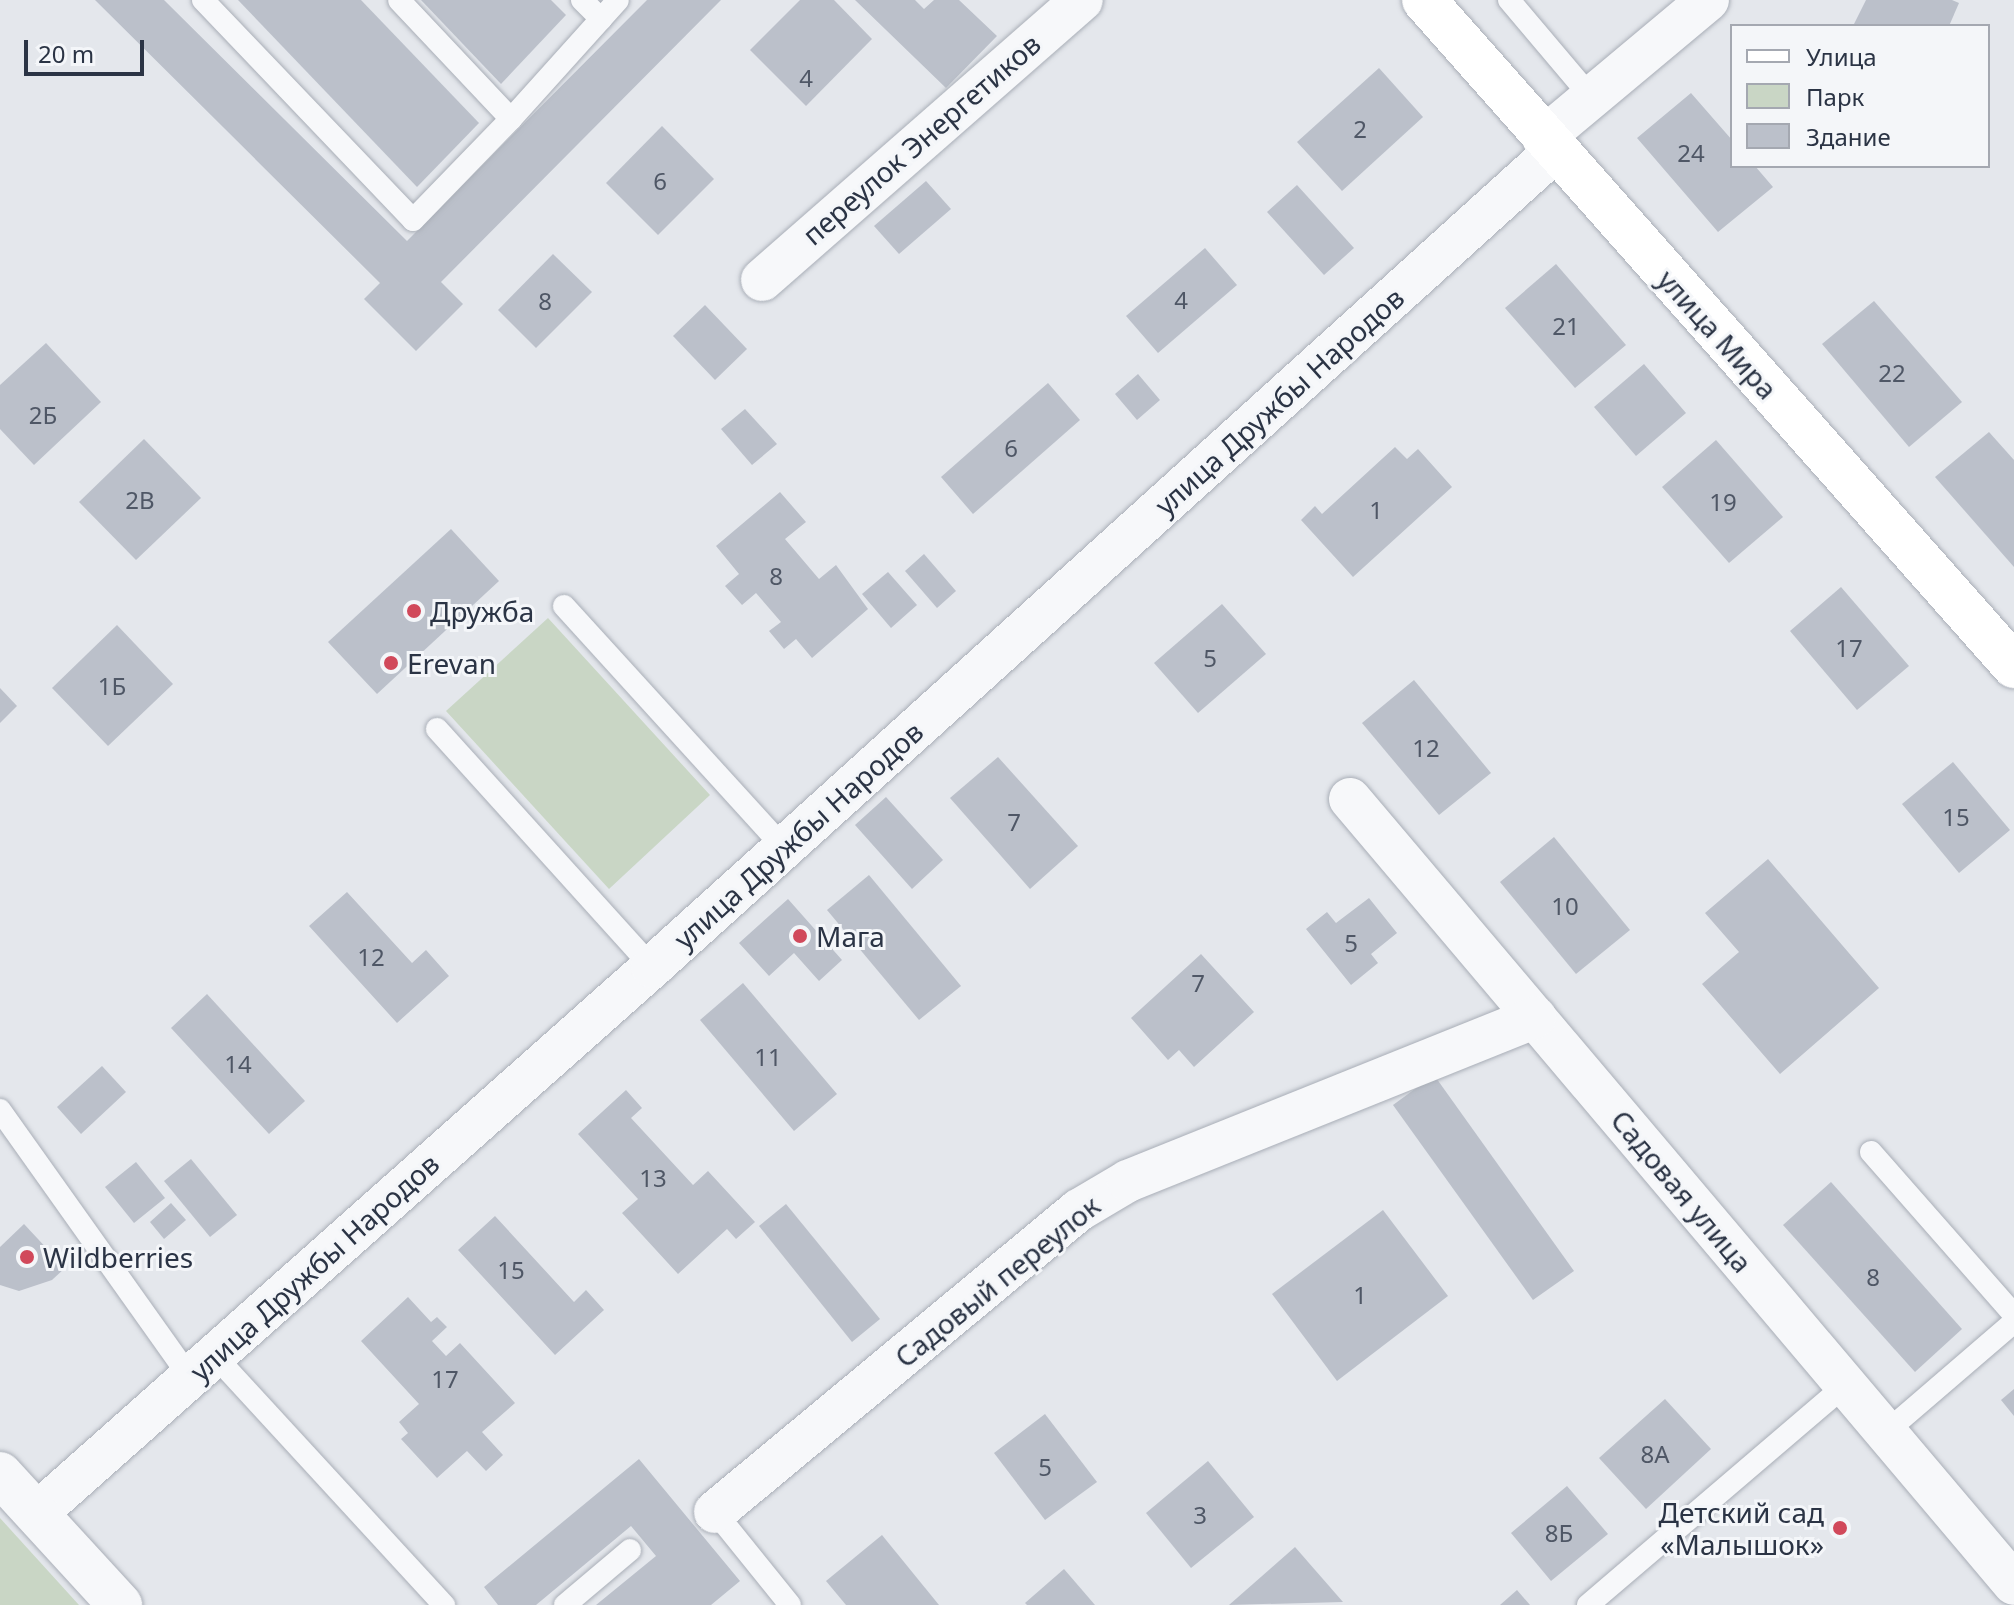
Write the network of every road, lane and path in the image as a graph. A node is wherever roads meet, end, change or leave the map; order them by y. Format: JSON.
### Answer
{"nodes":[{"id":1,"x":203,"y":0,"type":"edge"},
{"id":2,"x":399,"y":0,"type":"edge"},
{"id":3,"x":582,"y":0,"type":"edge"},
{"id":4,"x":618,"y":0,"type":"edge"},
{"id":5,"x":1082,"y":0,"type":"edge"},
{"id":6,"x":1424,"y":0,"type":"edge"},
{"id":7,"x":1509,"y":0,"type":"edge"},
{"id":8,"x":1708,"y":0,"type":"edge"},
{"id":9,"x":601,"y":19,"type":"junction"},
{"id":10,"x":1591,"y":97,"type":"junction"},
{"id":11,"x":511,"y":119,"type":"junction"},
{"id":12,"x":1549,"y":144,"type":"junction"},
{"id":13,"x":762,"y":280,"type":"dead end"},
{"id":14,"x":564,"y":606,"type":"dead end"},
{"id":15,"x":2014,"y":666,"type":"edge"},
{"id":16,"x":437,"y":729,"type":"dead end"},
{"id":17,"x":1350,"y":799,"type":"dead end"},
{"id":18,"x":784,"y":848,"type":"junction"},
{"id":19,"x":652,"y":967,"type":"junction"},
{"id":20,"x":1535,"y":1017,"type":"junction"},
{"id":21,"x":0,"y":1110,"type":"edge"},
{"id":22,"x":1871,"y":1152,"type":"dead end"},
{"id":23,"x":2014,"y":1315,"type":"edge"},
{"id":24,"x":2014,"y":1322,"type":"edge"},
{"id":25,"x":202,"y":1366,"type":"junction"},
{"id":26,"x":1846,"y":1385,"type":"junction"},
{"id":27,"x":1886,"y":1432,"type":"junction"},
{"id":28,"x":0,"y":1474,"type":"edge"},
{"id":29,"x":715,"y":1512,"type":"joint"},
{"id":30,"x":36,"y":1514,"type":"junction"},
{"id":31,"x":630,"y":1550,"type":"dead end"},
{"id":32,"x":2014,"y":1584,"type":"edge"},
{"id":33,"x":120,"y":1605,"type":"edge"},
{"id":34,"x":444,"y":1605,"type":"edge"},
{"id":35,"x":565,"y":1605,"type":"edge"},
{"id":36,"x":790,"y":1605,"type":"edge"},
{"id":37,"x":1588,"y":1605,"type":"edge"}],
"edges":[{"from":1,"to":11,"type":"lane"},
{"from":2,"to":11,"type":"lane"},
{"from":3,"to":9,"type":"lane"},
{"from":4,"to":9,"type":"lane"},
{"from":5,"to":13,"type":"street","name":"переулок Энергетиков"},
{"from":6,"to":12,"type":"main road","name":"улица Мира"},
{"from":7,"to":10,"type":"lane"},
{"from":8,"to":10,"type":"street","name":"улица Дружбы Народов"},
{"from":9,"to":11,"type":"lane"},
{"from":10,"to":12,"type":"street","name":"улица Дружбы Народов"},
{"from":12,"to":15,"type":"main road","name":"улица Мира"},
{"from":12,"to":18,"type":"street","name":"улица Дружбы Народов"},
{"from":14,"to":18,"type":"lane"},
{"from":16,"to":19,"type":"lane"},
{"from":17,"to":20,"type":"street","name":"Садовая улица"},
{"from":18,"to":19,"type":"street","name":"улица Дружбы Народов"},
{"from":19,"to":25,"type":"street","name":"улица Дружбы Народов"},
{"from":20,"to":26,"type":"street","name":"Садовая улица"},
{"from":20,"to":29,"type":"street","name":"Садовый переулок"},
{"from":21,"to":25,"type":"lane"},
{"from":22,"to":23,"type":"lane"},
{"from":24,"to":27,"type":"lane"},
{"from":25,"to":30,"type":"street","name":"улица Дружбы Народов"},
{"from":25,"to":34,"type":"lane"},
{"from":26,"to":27,"type":"street","name":"Садовая улица"},
{"from":26,"to":37,"type":"lane"},
{"from":27,"to":32,"type":"street","name":"Садовая улица"},
{"from":28,"to":30,"type":"street"},
{"from":29,"to":36,"type":"lane"},
{"from":30,"to":33,"type":"street"},
{"from":31,"to":35,"type":"lane"}]}
